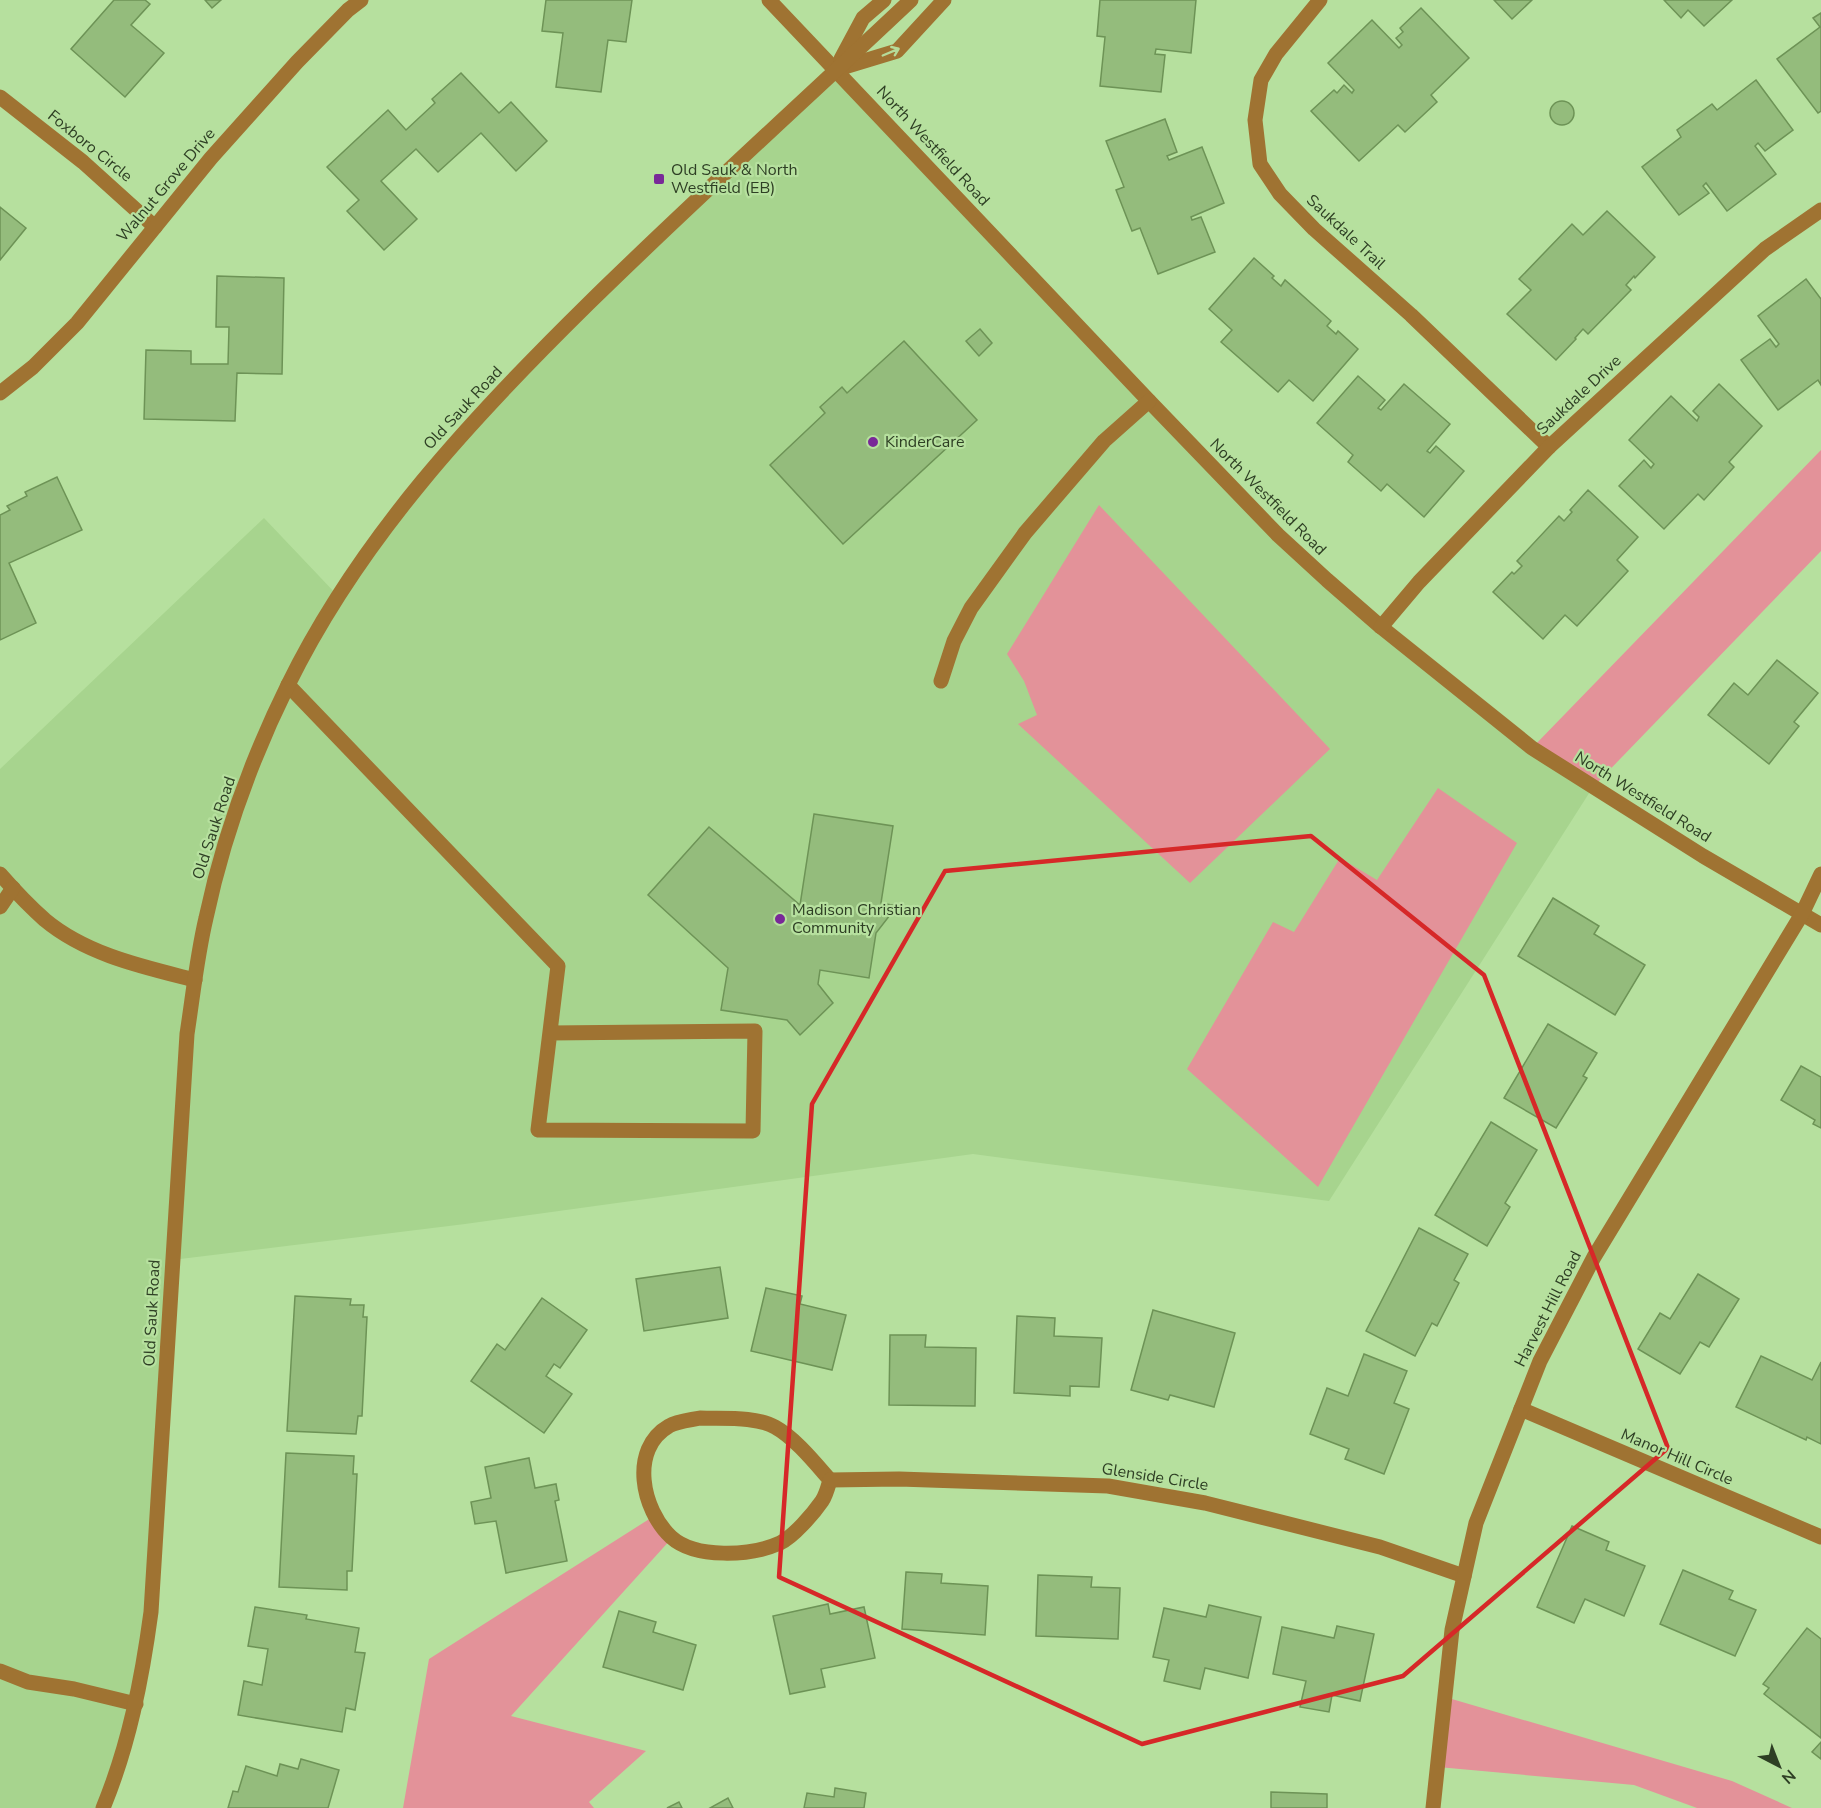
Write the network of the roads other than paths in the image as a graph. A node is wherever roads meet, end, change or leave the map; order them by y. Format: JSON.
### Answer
{"nodes":[{"id":1,"x":361,"y":0,"type":"edge"},
{"id":2,"x":769,"y":0,"type":"edge"},
{"id":3,"x":884,"y":0,"type":"edge"},
{"id":4,"x":911,"y":0,"type":"edge"},
{"id":5,"x":944,"y":0,"type":"edge"},
{"id":6,"x":1320,"y":0,"type":"edge"},
{"id":7,"x":835,"y":69,"type":"junction"},
{"id":8,"x":0,"y":97,"type":"edge"},
{"id":9,"x":1821,"y":210,"type":"edge"},
{"id":10,"x":155,"y":227,"type":"junction"},
{"id":11,"x":0,"y":393,"type":"edge"},
{"id":12,"x":1149,"y":401,"type":"junction"},
{"id":13,"x":1549,"y":447,"type":"junction"},
{"id":14,"x":1381,"y":627,"type":"junction"},
{"id":15,"x":941,"y":681,"type":"dead end"},
{"id":16,"x":288,"y":685,"type":"junction"},
{"id":17,"x":0,"y":874,"type":"edge"},
{"id":18,"x":1821,"y":874,"type":"edge"},
{"id":19,"x":13,"y":888,"type":"junction"},
{"id":20,"x":0,"y":907,"type":"edge"},
{"id":21,"x":1802,"y":914,"type":"junction"},
{"id":22,"x":1821,"y":925,"type":"edge"},
{"id":23,"x":195,"y":980,"type":"junction"},
{"id":24,"x":550,"y":1033,"type":"junction"},
{"id":25,"x":1521,"y":1409,"type":"junction"},
{"id":26,"x":830,"y":1480,"type":"junction"},
{"id":27,"x":1821,"y":1537,"type":"edge"},
{"id":28,"x":1464,"y":1576,"type":"junction"},
{"id":29,"x":0,"y":1671,"type":"edge"},
{"id":30,"x":136,"y":1704,"type":"junction"},
{"id":31,"x":103,"y":1808,"type":"edge"},
{"id":32,"x":1433,"y":1808,"type":"edge"}],
"edges":[{"from":1,"to":10,"type":"street","name":"Walnut Grove Drive"},
{"from":2,"to":7,"type":"street","name":"North Westfield Road"},
{"from":3,"to":7,"type":"street","name":"Old Sauk Road"},
{"from":4,"to":7,"type":"street","name":"Old Sauk Road"},
{"from":7,"to":5,"type":"street","name":"Old Sauk Road","one_way":true},
{"from":6,"to":13,"type":"street","name":"Saukdale Trail"},
{"from":7,"to":12,"type":"street","name":"North Westfield Road"},
{"from":7,"to":16,"type":"street","name":"Old Sauk Road"},
{"from":8,"to":10,"type":"street","name":"Foxboro Circle"},
{"from":9,"to":13,"type":"street","name":"Saukdale Drive"},
{"from":10,"to":11,"type":"street","name":"Walnut Grove Drive"},
{"from":12,"to":14,"type":"street","name":"North Westfield Road"},
{"from":12,"to":15,"type":"street"},
{"from":13,"to":14,"type":"street","name":"Saukdale Drive"},
{"from":14,"to":21,"type":"street","name":"North Westfield Road"},
{"from":16,"to":23,"type":"street","name":"Old Sauk Road"},
{"from":16,"to":24,"type":"street"},
{"from":17,"to":19,"type":"street"},
{"from":18,"to":21,"type":"street","name":"Harvest Hill Road"},
{"from":19,"to":20,"type":"street"},
{"from":19,"to":23,"type":"street"},
{"from":21,"to":22,"type":"street","name":"North Westfield Road"},
{"from":21,"to":25,"type":"street","name":"Harvest Hill Road"},
{"from":23,"to":30,"type":"street","name":"Old Sauk Road"},
{"from":24,"to":24,"type":"street"},
{"from":25,"to":27,"type":"street","name":"Manor Hill Circle"},
{"from":25,"to":28,"type":"street","name":"Harvest Hill Road"},
{"from":26,"to":26,"type":"street"},
{"from":26,"to":28,"type":"street","name":"Glenside Circle"},
{"from":28,"to":32,"type":"street","name":"Harvest Hill Road"},
{"from":29,"to":30,"type":"street"},
{"from":30,"to":31,"type":"street","name":"Old Sauk Road"}]}
